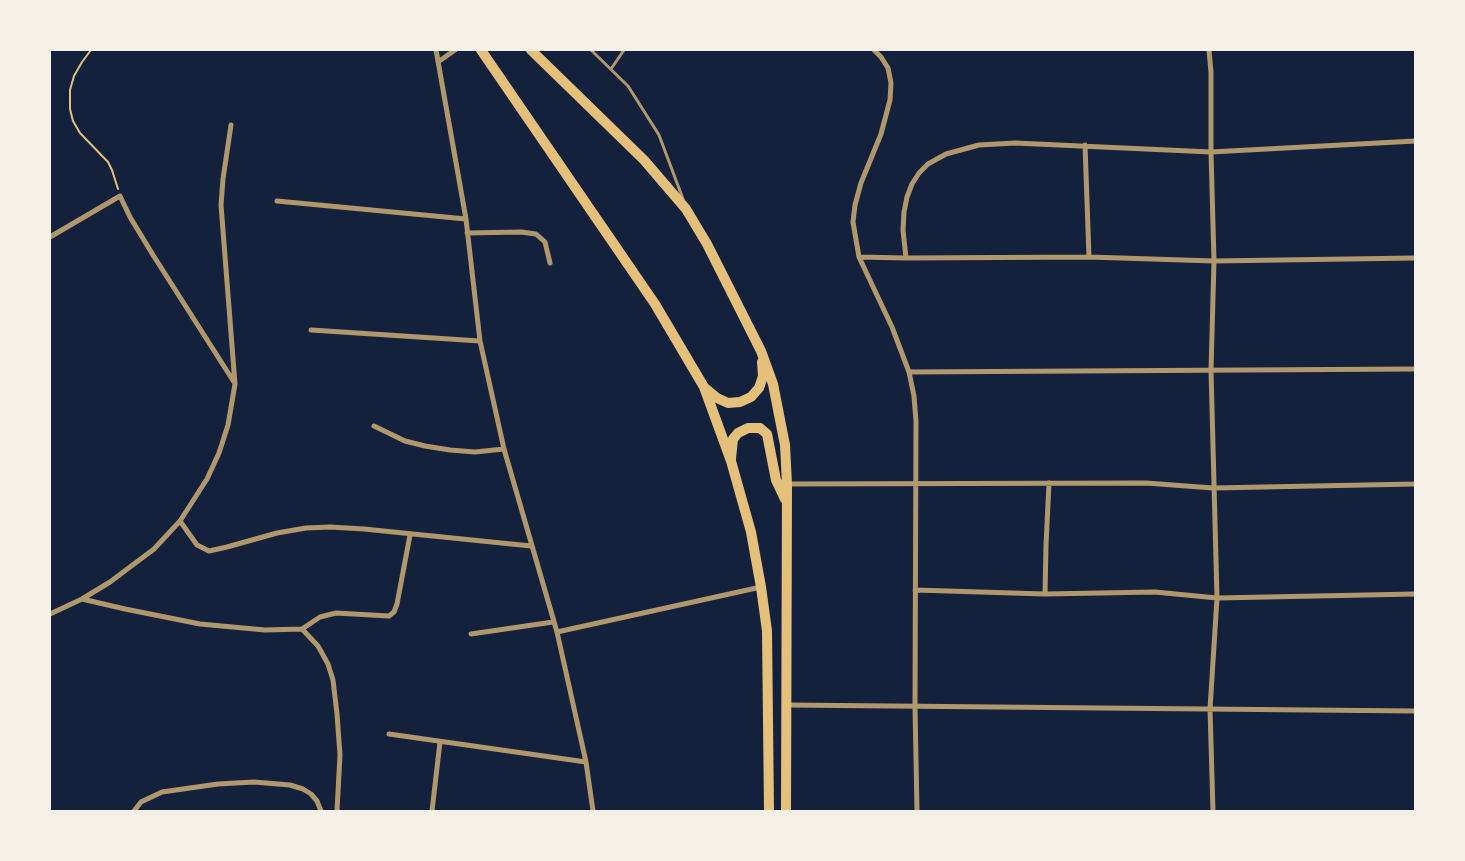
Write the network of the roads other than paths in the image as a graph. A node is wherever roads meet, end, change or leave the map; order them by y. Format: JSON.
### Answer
{"nodes":[{"id":1,"x":436,"y":50,"type":"edge"},
{"id":2,"x":455,"y":50,"type":"edge"},
{"id":3,"x":481,"y":50,"type":"edge"},
{"id":4,"x":531,"y":50,"type":"edge"},
{"id":5,"x":591,"y":50,"type":"edge"},
{"id":6,"x":624,"y":50,"type":"edge"},
{"id":7,"x":874,"y":50,"type":"edge"},
{"id":8,"x":1209,"y":50,"type":"edge"},
{"id":9,"x":438,"y":62,"type":"junction"},
{"id":10,"x":611,"y":69,"type":"junction"},
{"id":11,"x":231,"y":125,"type":"dead end"},
{"id":12,"x":1415,"y":141,"type":"edge"},
{"id":13,"x":1085,"y":145,"type":"junction"},
{"id":14,"x":1211,"y":152,"type":"junction"},
{"id":15,"x":277,"y":202,"type":"dead end"},
{"id":16,"x":686,"y":209,"type":"junction"},
{"id":17,"x":466,"y":220,"type":"junction"},
{"id":18,"x":467,"y":234,"type":"junction"},
{"id":19,"x":50,"y":237,"type":"edge"},
{"id":20,"x":859,"y":257,"type":"junction"},
{"id":21,"x":1089,"y":257,"type":"junction"},
{"id":22,"x":906,"y":258,"type":"junction"},
{"id":23,"x":1415,"y":258,"type":"edge"},
{"id":24,"x":1214,"y":260,"type":"junction"},
{"id":25,"x":550,"y":263,"type":"dead end"},
{"id":26,"x":311,"y":330,"type":"dead end"},
{"id":27,"x":480,"y":341,"type":"junction"},
{"id":28,"x":761,"y":351,"type":"junction"},
{"id":29,"x":1415,"y":369,"type":"edge"},
{"id":30,"x":1211,"y":370,"type":"junction"},
{"id":31,"x":909,"y":372,"type":"junction"},
{"id":32,"x":235,"y":384,"type":"junction"},
{"id":33,"x":704,"y":387,"type":"junction"},
{"id":34,"x":374,"y":426,"type":"dead end"},
{"id":35,"x":504,"y":449,"type":"junction"},
{"id":36,"x":730,"y":461,"type":"junction"},
{"id":37,"x":916,"y":483,"type":"junction"},
{"id":38,"x":1049,"y":483,"type":"junction"},
{"id":39,"x":787,"y":484,"type":"junction"},
{"id":40,"x":1415,"y":484,"type":"edge"},
{"id":41,"x":1213,"y":488,"type":"junction"},
{"id":42,"x":787,"y":505,"type":"junction"},
{"id":43,"x":180,"y":521,"type":"junction"},
{"id":44,"x":410,"y":535,"type":"junction"},
{"id":45,"x":531,"y":546,"type":"junction"},
{"id":46,"x":761,"y":587,"type":"junction"},
{"id":47,"x":916,"y":590,"type":"junction"},
{"id":48,"x":1045,"y":594,"type":"junction"},
{"id":49,"x":1415,"y":594,"type":"edge"},
{"id":50,"x":1217,"y":598,"type":"junction"},
{"id":51,"x":82,"y":599,"type":"junction"},
{"id":52,"x":50,"y":614,"type":"edge"},
{"id":53,"x":553,"y":622,"type":"junction"},
{"id":54,"x":302,"y":629,"type":"junction"},
{"id":55,"x":556,"y":632,"type":"junction"},
{"id":56,"x":471,"y":634,"type":"dead end"},
{"id":57,"x":787,"y":705,"type":"junction"},
{"id":58,"x":915,"y":707,"type":"junction"},
{"id":59,"x":1210,"y":709,"type":"junction"},
{"id":60,"x":1415,"y":711,"type":"edge"},
{"id":61,"x":389,"y":734,"type":"dead end"},
{"id":62,"x":440,"y":742,"type":"junction"},
{"id":63,"x":586,"y":762,"type":"junction"},
{"id":64,"x":134,"y":811,"type":"edge"},
{"id":65,"x":321,"y":811,"type":"edge"},
{"id":66,"x":337,"y":811,"type":"edge"},
{"id":67,"x":432,"y":811,"type":"edge"},
{"id":68,"x":593,"y":811,"type":"edge"},
{"id":69,"x":769,"y":811,"type":"edge"},
{"id":70,"x":786,"y":811,"type":"edge"},
{"id":71,"x":917,"y":811,"type":"edge"},
{"id":72,"x":1213,"y":811,"type":"edge"}],
"edges":[{"from":1,"to":9,"type":"street"},
{"from":2,"to":9,"type":"street"},
{"from":3,"to":33,"type":"highway"},
{"from":4,"to":16,"type":"highway"},
{"from":5,"to":10,"type":"lane"},
{"from":6,"to":10,"type":"lane"},
{"from":7,"to":20,"type":"street"},
{"from":8,"to":14,"type":"street"},
{"from":9,"to":17,"type":"street"},
{"from":10,"to":16,"type":"lane"},
{"from":11,"to":32,"type":"street"},
{"from":12,"to":14,"type":"street"},
{"from":13,"to":14,"type":"street"},
{"from":13,"to":21,"type":"street"},
{"from":13,"to":22,"type":"street"},
{"from":14,"to":24,"type":"street"},
{"from":15,"to":17,"type":"street"},
{"from":16,"to":28,"type":"highway"},
{"from":17,"to":18,"type":"street"},
{"from":18,"to":25,"type":"street"},
{"from":18,"to":27,"type":"street"},
{"from":19,"to":32,"type":"street"},
{"from":20,"to":22,"type":"street"},
{"from":20,"to":31,"type":"street"},
{"from":21,"to":22,"type":"street"},
{"from":21,"to":24,"type":"street"},
{"from":23,"to":24,"type":"street"},
{"from":24,"to":30,"type":"street"},
{"from":26,"to":27,"type":"street"},
{"from":27,"to":35,"type":"street"},
{"from":28,"to":33,"type":"highway"},
{"from":28,"to":39,"type":"highway"},
{"from":29,"to":30,"type":"street"},
{"from":30,"to":31,"type":"street"},
{"from":30,"to":41,"type":"street"},
{"from":31,"to":37,"type":"street"},
{"from":32,"to":43,"type":"street"},
{"from":33,"to":36,"type":"highway"},
{"from":34,"to":35,"type":"street"},
{"from":35,"to":45,"type":"street"},
{"from":36,"to":42,"type":"highway"},
{"from":36,"to":46,"type":"highway"},
{"from":37,"to":38,"type":"street"},
{"from":37,"to":39,"type":"street"},
{"from":37,"to":47,"type":"street"},
{"from":38,"to":41,"type":"street"},
{"from":38,"to":48,"type":"street"},
{"from":39,"to":42,"type":"highway"},
{"from":40,"to":41,"type":"street"},
{"from":41,"to":50,"type":"street"},
{"from":42,"to":57,"type":"highway"},
{"from":43,"to":44,"type":"street"},
{"from":43,"to":51,"type":"street"},
{"from":44,"to":45,"type":"street"},
{"from":44,"to":54,"type":"street"},
{"from":45,"to":53,"type":"street"},
{"from":46,"to":55,"type":"street"},
{"from":46,"to":69,"type":"highway"},
{"from":47,"to":48,"type":"street"},
{"from":47,"to":58,"type":"street"},
{"from":48,"to":50,"type":"street"},
{"from":49,"to":50,"type":"street"},
{"from":50,"to":59,"type":"street"},
{"from":51,"to":52,"type":"street"},
{"from":51,"to":54,"type":"street"},
{"from":53,"to":55,"type":"street"},
{"from":53,"to":56,"type":"street"},
{"from":54,"to":66,"type":"street"},
{"from":55,"to":63,"type":"street"},
{"from":57,"to":58,"type":"street"},
{"from":57,"to":70,"type":"highway"},
{"from":58,"to":59,"type":"street"},
{"from":58,"to":71,"type":"street"},
{"from":59,"to":60,"type":"street"},
{"from":59,"to":72,"type":"street"},
{"from":61,"to":62,"type":"street"},
{"from":62,"to":63,"type":"street"},
{"from":62,"to":67,"type":"street"},
{"from":63,"to":68,"type":"street"},
{"from":64,"to":65,"type":"street"}]}
